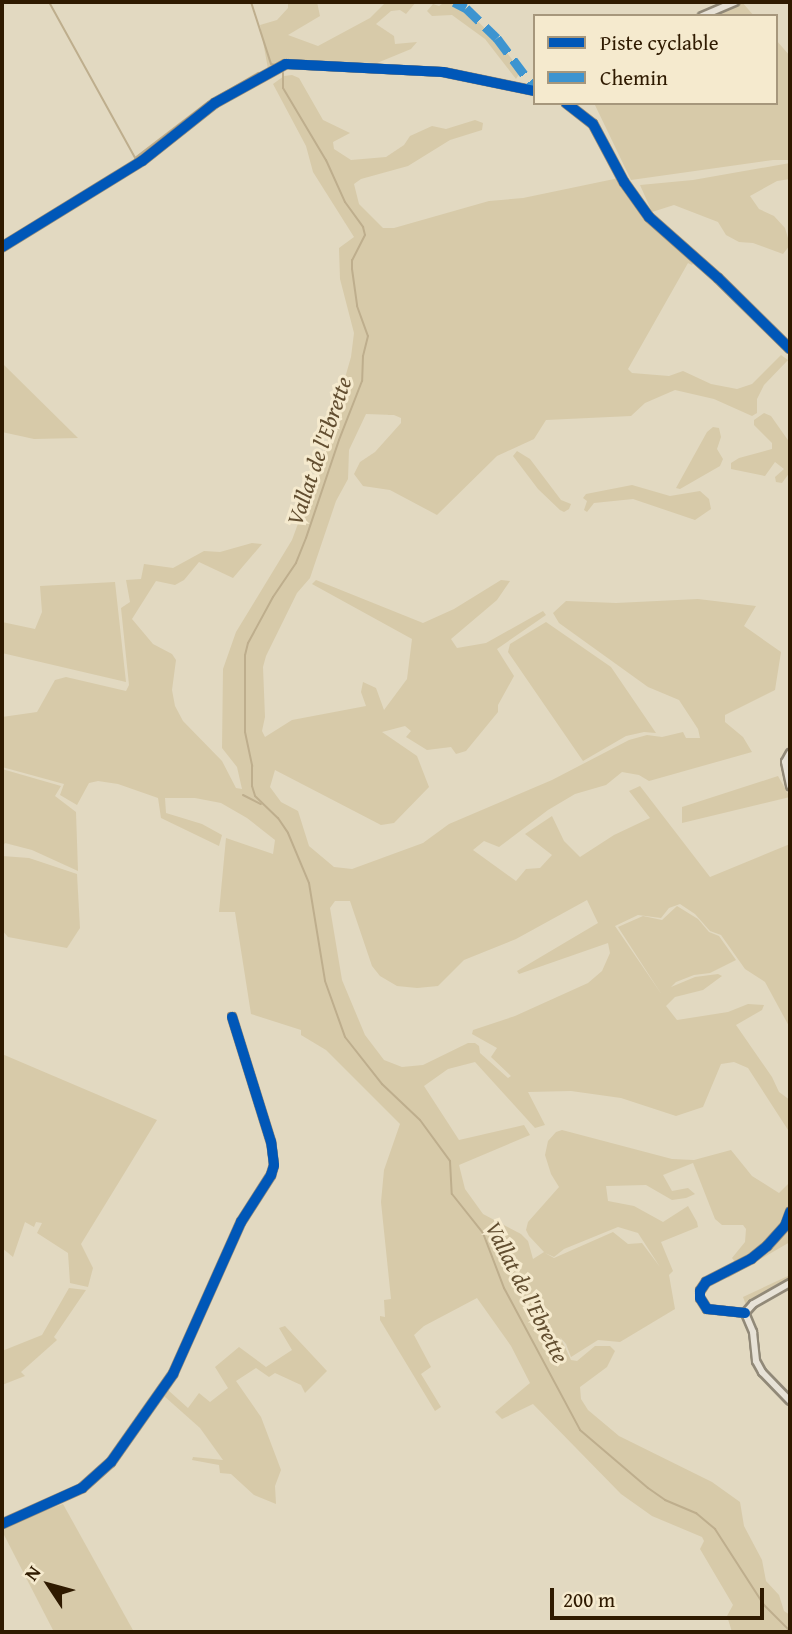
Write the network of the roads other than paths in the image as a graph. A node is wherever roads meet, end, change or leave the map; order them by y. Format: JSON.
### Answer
{"nodes":[{"id":1,"x":735,"y":2,"type":"edge"},
{"id":2,"x":707,"y":14,"type":"edge"},
{"id":3,"x":533,"y":91,"type":"edge"},
{"id":4,"x":569,"y":105,"type":"edge"},
{"id":5,"x":2,"y":247,"type":"edge"},
{"id":6,"x":790,"y":349,"type":"edge"},
{"id":7,"x":790,"y":753,"type":"edge"},
{"id":8,"x":790,"y":786,"type":"edge"},
{"id":9,"x":232,"y":1017,"type":"dead end"},
{"id":10,"x":790,"y":1212,"type":"edge"},
{"id":11,"x":790,"y":1283,"type":"edge"},
{"id":12,"x":745,"y":1313,"type":"junction"},
{"id":13,"x":790,"y":1401,"type":"edge"},
{"id":14,"x":2,"y":1524,"type":"edge"}],
"edges":[{"from":1,"to":2,"type":"street"},
{"from":3,"to":5,"type":"street"},
{"from":4,"to":6,"type":"street"},
{"from":7,"to":8,"type":"street"},
{"from":9,"to":14,"type":"street"},
{"from":10,"to":12,"type":"street"},
{"from":11,"to":12,"type":"street"},
{"from":12,"to":13,"type":"street"}]}
